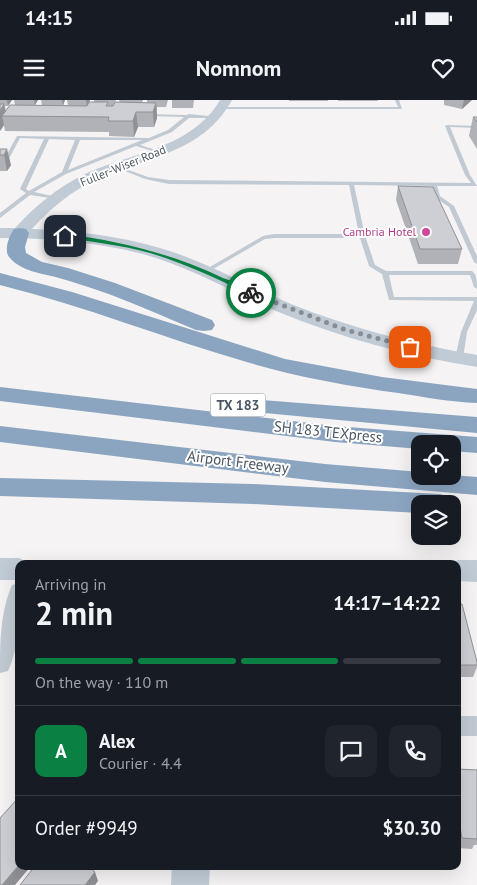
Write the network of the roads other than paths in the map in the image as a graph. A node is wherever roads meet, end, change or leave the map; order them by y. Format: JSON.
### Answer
{"nodes":[{"id":1,"x":261,"y":100,"type":"edge"},
{"id":2,"x":397,"y":100,"type":"edge"},
{"id":3,"x":222,"y":108,"type":"edge"},
{"id":4,"x":261,"y":108,"type":"junction"},
{"id":5,"x":140,"y":115,"type":"edge"},
{"id":6,"x":189,"y":115,"type":"junction"},
{"id":7,"x":477,"y":127,"type":"edge"},
{"id":8,"x":47,"y":138,"type":"junction"},
{"id":9,"x":78,"y":138,"type":"junction"},
{"id":10,"x":110,"y":139,"type":"junction"},
{"id":11,"x":152,"y":139,"type":"junction"},
{"id":12,"x":137,"y":145,"type":"junction"},
{"id":13,"x":157,"y":152,"type":"junction"},
{"id":14,"x":103,"y":158,"type":"junction"},
{"id":15,"x":3,"y":165,"type":"edge"},
{"id":16,"x":117,"y":167,"type":"junction"},
{"id":17,"x":64,"y":173,"type":"junction"},
{"id":18,"x":468,"y":175,"type":"junction"},
{"id":19,"x":477,"y":175,"type":"edge"},
{"id":20,"x":352,"y":184,"type":"junction"},
{"id":21,"x":434,"y":185,"type":"junction"},
{"id":22,"x":476,"y":187,"type":"edge"},
{"id":23,"x":29,"y":193,"type":"junction"},
{"id":24,"x":55,"y":198,"type":"junction"},
{"id":25,"x":0,"y":216,"type":"edge"},
{"id":26,"x":0,"y":233,"type":"edge"},
{"id":27,"x":20,"y":233,"type":"junction"},
{"id":28,"x":362,"y":236,"type":"junction"},
{"id":29,"x":477,"y":263,"type":"edge"},
{"id":30,"x":206,"y":271,"type":"junction"},
{"id":31,"x":385,"y":273,"type":"junction"},
{"id":32,"x":475,"y":273,"type":"edge"},
{"id":33,"x":0,"y":279,"type":"edge"},
{"id":34,"x":477,"y":287,"type":"edge"},
{"id":35,"x":477,"y":300,"type":"edge"},
{"id":36,"x":468,"y":359,"type":"edge"},
{"id":37,"x":317,"y":374,"type":"junction"},
{"id":38,"x":0,"y":379,"type":"edge"},
{"id":39,"x":0,"y":394,"type":"edge"},
{"id":40,"x":477,"y":396,"type":"edge"},
{"id":41,"x":0,"y":410,"type":"edge"},
{"id":42,"x":477,"y":424,"type":"edge"},
{"id":43,"x":0,"y":434,"type":"edge"},
{"id":44,"x":477,"y":445,"type":"edge"},
{"id":45,"x":411,"y":456,"type":"edge"},
{"id":46,"x":461,"y":461,"type":"edge"},
{"id":47,"x":477,"y":462,"type":"edge"},
{"id":48,"x":0,"y":486,"type":"edge"},
{"id":49,"x":477,"y":486,"type":"edge"},
{"id":50,"x":411,"y":502,"type":"edge"},
{"id":51,"x":461,"y":505,"type":"edge"},
{"id":52,"x":477,"y":506,"type":"edge"},
{"id":53,"x":0,"y":569,"type":"edge"},
{"id":54,"x":15,"y":569,"type":"edge"},
{"id":55,"x":461,"y":571,"type":"edge"},
{"id":56,"x":477,"y":571,"type":"edge"},
{"id":57,"x":15,"y":606,"type":"edge"},
{"id":58,"x":0,"y":664,"type":"edge"},
{"id":59,"x":461,"y":726,"type":"edge"},
{"id":60,"x":477,"y":726,"type":"edge"},
{"id":61,"x":191,"y":870,"type":"edge"},
{"id":62,"x":190,"y":885,"type":"edge"}],
"edges":[{"from":1,"to":4,"type":"lane"},
{"from":2,"to":4,"type":"lane"},
{"from":3,"to":4,"type":"lane"},
{"from":3,"to":6,"type":"lane"},
{"from":3,"to":13,"type":"main road","name":"Fuller-Wiser Road"},
{"from":5,"to":6,"type":"lane"},
{"from":6,"to":11,"type":"lane"},
{"from":7,"to":18,"type":"lane"},
{"from":8,"to":9,"type":"lane"},
{"from":8,"to":15,"type":"lane"},
{"from":8,"to":23,"type":"lane"},
{"from":9,"to":10,"type":"lane"},
{"from":9,"to":17,"type":"lane"},
{"from":10,"to":11,"type":"lane"},
{"from":10,"to":14,"type":"lane"},
{"from":11,"to":12,"type":"lane"},
{"from":12,"to":13,"type":"lane"},
{"from":12,"to":14,"type":"lane"},
{"from":13,"to":16,"type":"main road","name":"Fuller-Wiser Road"},
{"from":14,"to":17,"type":"lane"},
{"from":16,"to":20,"type":"lane"},
{"from":16,"to":24,"type":"main road","name":"Fuller-Wiser Road"},
{"from":17,"to":23,"type":"lane"},
{"from":18,"to":19,"type":"lane"},
{"from":18,"to":22,"type":"lane"},
{"from":20,"to":21,"type":"lane"},
{"from":20,"to":28,"type":"lane"},
{"from":21,"to":22,"type":"lane"},
{"from":21,"to":29,"type":"lane"},
{"from":23,"to":24,"type":"lane"},
{"from":23,"to":25,"type":"lane"},
{"from":24,"to":27,"type":"main road","name":"Fuller-Wiser Road"},
{"from":26,"to":27,"type":"main road"},
{"from":27,"to":30,"type":"main road"},
{"from":27,"to":37,"type":"highway"},
{"from":28,"to":30,"type":"lane"},
{"from":28,"to":31,"type":"lane"},
{"from":29,"to":32,"type":"lane"},
{"from":30,"to":36,"type":"main road"},
{"from":31,"to":32,"type":"lane"},
{"from":31,"to":35,"type":"lane"},
{"from":32,"to":34,"type":"lane"},
{"from":33,"to":37,"type":"highway"},
{"from":35,"to":36,"type":"lane"},
{"from":37,"to":40,"type":"highway"},
{"from":38,"to":42,"type":"highway","number":"TX 183"},
{"from":39,"to":44,"type":"highway","name":"SH 183 TEXpress"},
{"from":41,"to":45,"type":"highway","name":"SH 183 TEXpress"},
{"from":43,"to":49,"type":"highway","name":"Airport Freeway"},
{"from":46,"to":47,"type":"highway"},
{"from":48,"to":50,"type":"highway"},
{"from":51,"to":52,"type":"highway"},
{"from":53,"to":54,"type":"main road"},
{"from":55,"to":56,"type":"main road"},
{"from":57,"to":58,"type":"street"},
{"from":59,"to":60,"type":"street"},
{"from":61,"to":62,"type":"main road"}]}
